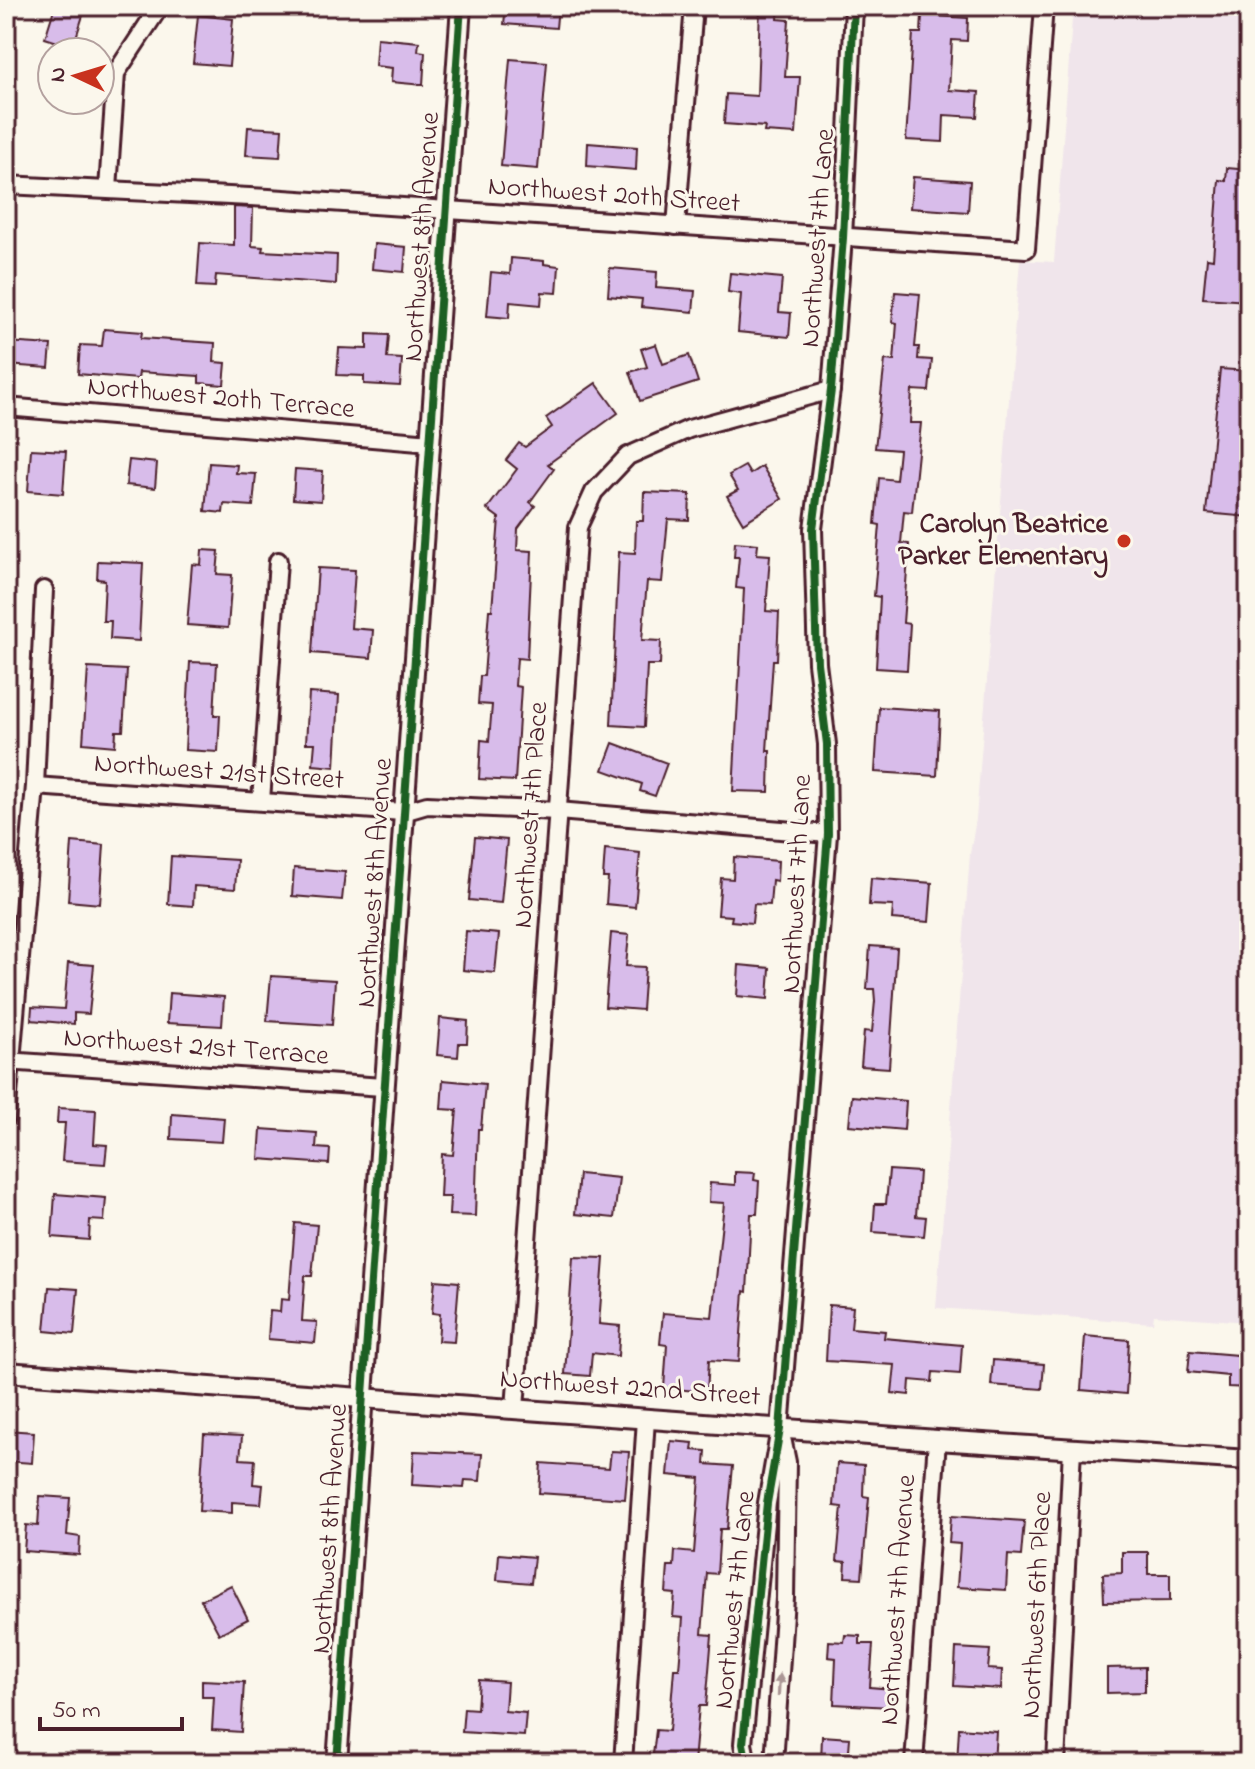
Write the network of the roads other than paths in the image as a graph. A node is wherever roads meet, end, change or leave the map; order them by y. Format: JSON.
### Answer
{"nodes":[{"id":1,"x":160,"y":6,"type":"edge"},
{"id":2,"x":461,"y":6,"type":"edge"},
{"id":3,"x":694,"y":6,"type":"edge"},
{"id":4,"x":854,"y":6,"type":"edge"},
{"id":5,"x":1044,"y":6,"type":"edge"},
{"id":6,"x":6,"y":185,"type":"edge"},
{"id":7,"x":108,"y":189,"type":"junction"},
{"id":8,"x":447,"y":211,"type":"junction"},
{"id":9,"x":676,"y":226,"type":"junction"},
{"id":10,"x":843,"y":238,"type":"junction"},
{"id":11,"x":831,"y":390,"type":"junction"},
{"id":12,"x":6,"y":407,"type":"edge"},
{"id":13,"x":431,"y":443,"type":"junction"},
{"id":14,"x":278,"y":561,"type":"dead end"},
{"id":15,"x":44,"y":590,"type":"dead end"},
{"id":16,"x":35,"y":786,"type":"junction"},
{"id":17,"x":261,"y":801,"type":"junction"},
{"id":18,"x":558,"y":811,"type":"junction"},
{"id":19,"x":403,"y":812,"type":"junction"},
{"id":20,"x":828,"y":834,"type":"junction"},
{"id":21,"x":8,"y":1062,"type":"edge"},
{"id":22,"x":383,"y":1087,"type":"junction"},
{"id":23,"x":6,"y":1118,"type":"edge"},
{"id":24,"x":6,"y":1372,"type":"edge"},
{"id":25,"x":362,"y":1396,"type":"junction"},
{"id":26,"x":515,"y":1409,"type":"junction"},
{"id":27,"x":646,"y":1419,"type":"junction"},
{"id":28,"x":780,"y":1429,"type":"junction"},
{"id":29,"x":937,"y":1440,"type":"junction"},
{"id":30,"x":1072,"y":1449,"type":"junction"},
{"id":31,"x":1249,"y":1460,"type":"edge"},
{"id":32,"x":337,"y":1763,"type":"edge"},
{"id":33,"x":623,"y":1763,"type":"edge"},
{"id":34,"x":747,"y":1763,"type":"edge"},
{"id":35,"x":774,"y":1763,"type":"edge"},
{"id":36,"x":914,"y":1763,"type":"edge"},
{"id":37,"x":1056,"y":1763,"type":"edge"}],
"edges":[{"from":1,"to":7,"type":"street"},
{"from":2,"to":8,"type":"street","name":"Northwest 8th Avenue"},
{"from":3,"to":9,"type":"street"},
{"from":4,"to":10,"type":"street","name":"Northwest 7th Lane"},
{"from":5,"to":10,"type":"street","name":"Northwest 20th Street"},
{"from":6,"to":7,"type":"street","name":"Northwest 20th Street"},
{"from":7,"to":8,"type":"street","name":"Northwest 20th Street"},
{"from":8,"to":9,"type":"street","name":"Northwest 20th Street"},
{"from":8,"to":13,"type":"street","name":"Northwest 8th Avenue"},
{"from":9,"to":10,"type":"street","name":"Northwest 20th Street"},
{"from":10,"to":11,"type":"street","name":"Northwest 7th Lane"},
{"from":11,"to":18,"type":"street","name":"Northwest 7th Place"},
{"from":11,"to":20,"type":"street","name":"Northwest 7th Lane"},
{"from":12,"to":13,"type":"street","name":"Northwest 20th Terrace"},
{"from":13,"to":19,"type":"street","name":"Northwest 8th Avenue"},
{"from":14,"to":17,"type":"street"},
{"from":15,"to":16,"type":"street"},
{"from":16,"to":17,"type":"street","name":"Northwest 21st Street"},
{"from":16,"to":21,"type":"street"},
{"from":17,"to":19,"type":"street","name":"Northwest 21st Street"},
{"from":18,"to":19,"type":"street","name":"Northwest 21st Street"},
{"from":18,"to":20,"type":"street","name":"Northwest 21st Street"},
{"from":18,"to":26,"type":"street","name":"Northwest 7th Place"},
{"from":19,"to":22,"type":"street","name":"Northwest 8th Avenue"},
{"from":20,"to":28,"type":"street","name":"Northwest 7th Lane"},
{"from":21,"to":22,"type":"street","name":"Northwest 21st Terrace"},
{"from":21,"to":23,"type":"street"},
{"from":22,"to":25,"type":"street","name":"Northwest 8th Avenue"},
{"from":24,"to":25,"type":"street","name":"Northwest 22nd Street"},
{"from":25,"to":26,"type":"street","name":"Northwest 22nd Street"},
{"from":25,"to":32,"type":"street","name":"Northwest 8th Avenue"},
{"from":26,"to":27,"type":"street","name":"Northwest 22nd Street"},
{"from":27,"to":28,"type":"street","name":"Northwest 22nd Street"},
{"from":27,"to":33,"type":"street"},
{"from":28,"to":29,"type":"street","name":"Northwest 22nd Street"},
{"from":28,"to":34,"type":"street","name":"Northwest 7th Lane"},
{"from":35,"to":28,"type":"street","name":"Northwest 7th Lane","one_way":true},
{"from":29,"to":30,"type":"street","name":"Northwest 22nd Street"},
{"from":29,"to":36,"type":"street","name":"Northwest 7th Avenue"},
{"from":30,"to":31,"type":"street","name":"Northwest 22nd Street"},
{"from":30,"to":37,"type":"street","name":"Northwest 6th Place"}]}
